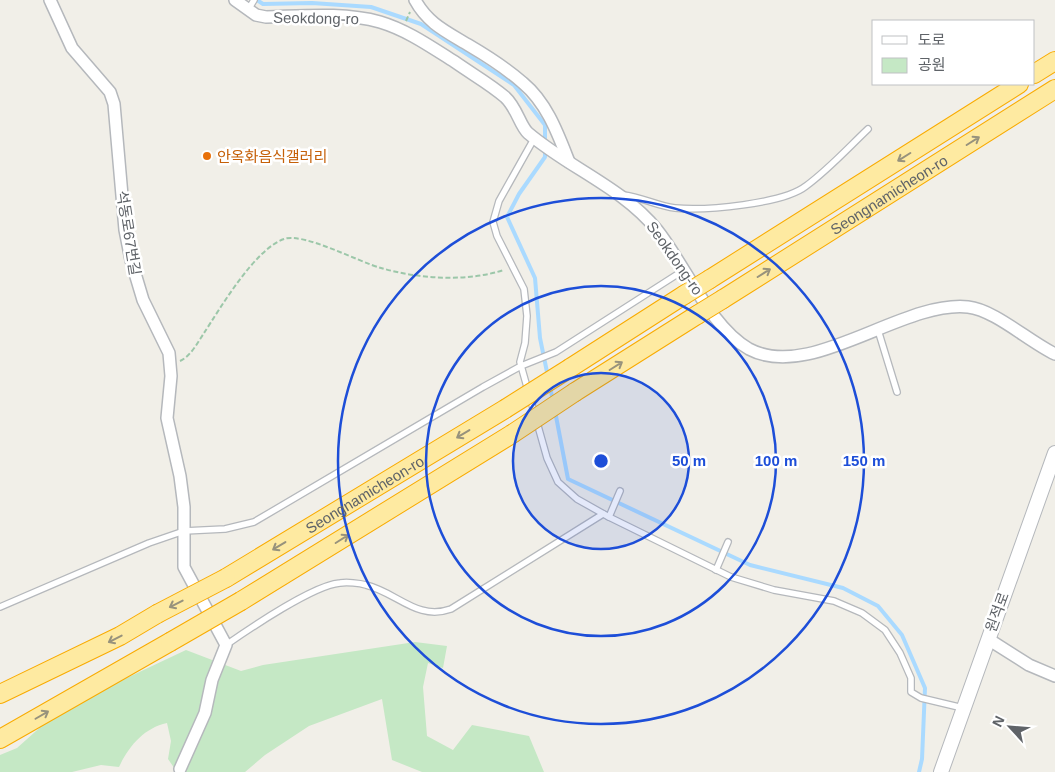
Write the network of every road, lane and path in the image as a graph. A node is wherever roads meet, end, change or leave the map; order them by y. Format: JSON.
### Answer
{"nodes":[{"id":1,"x":50,"y":0,"type":"edge"},
{"id":2,"x":235,"y":0,"type":"edge"},
{"id":3,"x":415,"y":0,"type":"edge"},
{"id":4,"x":251,"y":5,"type":"edge"},
{"id":5,"x":410,"y":12,"type":"dead end"},
{"id":6,"x":404,"y":24,"type":"dead end"},
{"id":7,"x":1055,"y":61,"type":"edge"},
{"id":8,"x":1035,"y":73,"type":"edge"},
{"id":9,"x":1017,"y":85,"type":"edge"},
{"id":10,"x":1055,"y":89,"type":"edge"},
{"id":11,"x":868,"y":129,"type":"dead end"},
{"id":12,"x":536,"y":138,"type":"junction"},
{"id":13,"x":569,"y":162,"type":"junction"},
{"id":14,"x":619,"y":195,"type":"junction"},
{"id":15,"x":513,"y":267,"type":"junction"},
{"id":16,"x":684,"y":270,"type":"junction"},
{"id":17,"x":878,"y":330,"type":"junction"},
{"id":18,"x":1037,"y":346,"type":"junction"},
{"id":19,"x":1055,"y":346,"type":"edge"},
{"id":20,"x":1055,"y":354,"type":"edge"},
{"id":21,"x":170,"y":366,"type":"junction"},
{"id":22,"x":521,"y":366,"type":"junction"},
{"id":23,"x":897,"y":392,"type":"dead end"},
{"id":24,"x":1055,"y":453,"type":"edge"},
{"id":25,"x":619,"y":494,"type":"dead end"},
{"id":26,"x":606,"y":516,"type":"junction"},
{"id":27,"x":184,"y":531,"type":"junction"},
{"id":28,"x":727,"y":544,"type":"dead end"},
{"id":29,"x":717,"y":567,"type":"junction"},
{"id":30,"x":0,"y":606,"type":"edge"},
{"id":31,"x":988,"y":639,"type":"junction"},
{"id":32,"x":226,"y":645,"type":"junction"},
{"id":33,"x":1055,"y":676,"type":"edge"},
{"id":34,"x":0,"y":694,"type":"edge"},
{"id":35,"x":963,"y":708,"type":"junction"},
{"id":36,"x":0,"y":739,"type":"edge"},
{"id":37,"x":179,"y":771,"type":"edge"},
{"id":38,"x":941,"y":772,"type":"edge"}],
"edges":[{"from":1,"to":21,"type":"street","name":"석동로67번길"},
{"from":2,"to":4,"type":"street","name":"Seokdong-ro"},
{"from":3,"to":13,"type":"street"},
{"from":4,"to":12,"type":"street","name":"Seokdong-ro"},
{"from":5,"to":6,"type":"path"},
{"from":7,"to":8,"type":"highway"},
{"from":9,"to":34,"type":"highway","name":"Seongnamicheon-ro","one_way":true,"bridge":true},
{"from":36,"to":10,"type":"highway","name":"Seongnamicheon-ro","one_way":true,"bridge":true},
{"from":11,"to":14,"type":"lane"},
{"from":12,"to":13,"type":"street","name":"Seokdong-ro"},
{"from":12,"to":15,"type":"lane"},
{"from":13,"to":14,"type":"street","name":"Seokdong-ro"},
{"from":14,"to":16,"type":"street","name":"Seokdong-ro"},
{"from":15,"to":21,"type":"path"},
{"from":15,"to":22,"type":"lane"},
{"from":16,"to":17,"type":"street","name":"Seokdong-ro"},
{"from":16,"to":22,"type":"lane"},
{"from":17,"to":18,"type":"street","name":"Seokdong-ro"},
{"from":17,"to":23,"type":"lane"},
{"from":18,"to":19,"type":"street"},
{"from":18,"to":20,"type":"street","name":"Seokdong-ro"},
{"from":21,"to":27,"type":"street","name":"석동로67번길"},
{"from":22,"to":26,"type":"lane"},
{"from":22,"to":27,"type":"lane"},
{"from":24,"to":31,"type":"street","name":"원적로"},
{"from":25,"to":26,"type":"lane"},
{"from":26,"to":29,"type":"lane"},
{"from":26,"to":32,"type":"lane"},
{"from":27,"to":30,"type":"lane"},
{"from":27,"to":32,"type":"street","name":"석동로67번길"},
{"from":28,"to":29,"type":"lane"},
{"from":29,"to":35,"type":"lane"},
{"from":31,"to":33,"type":"street"},
{"from":31,"to":35,"type":"street","name":"원적로"},
{"from":32,"to":37,"type":"street"},
{"from":35,"to":38,"type":"street","name":"원적로"}]}
